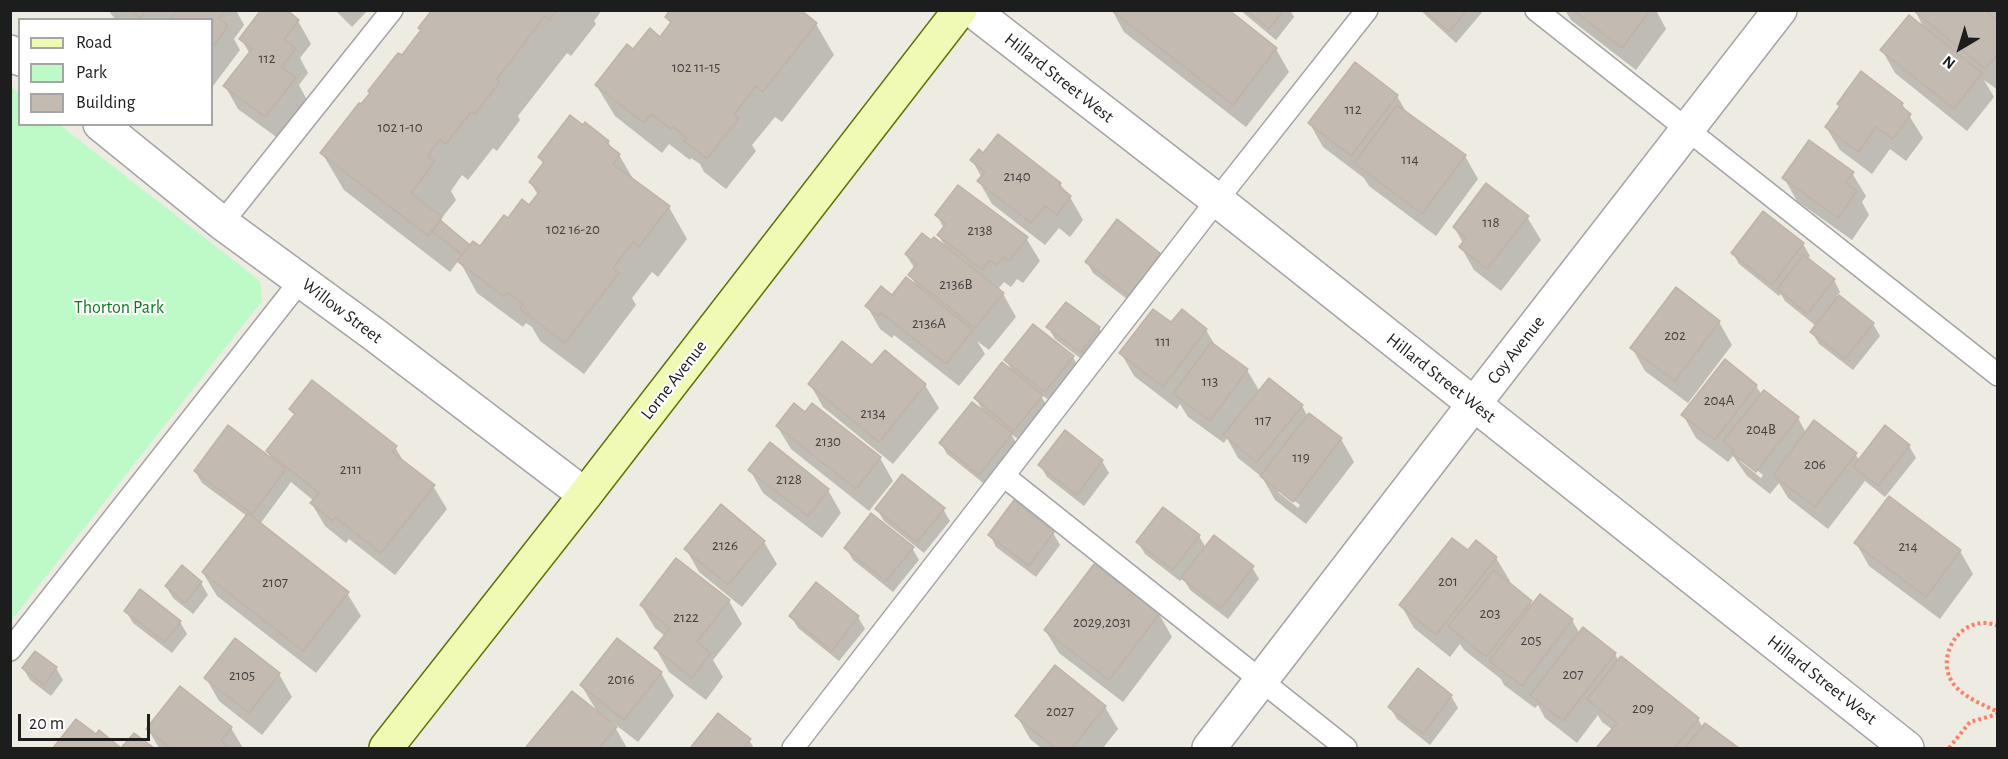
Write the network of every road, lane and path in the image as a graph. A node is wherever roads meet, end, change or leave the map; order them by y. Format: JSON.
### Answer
{"nodes":[{"id":1,"x":392,"y":10,"type":"edge"},
{"id":2,"x":960,"y":10,"type":"edge"},
{"id":3,"x":972,"y":10,"type":"edge"},
{"id":4,"x":1367,"y":10,"type":"edge"},
{"id":5,"x":1536,"y":10,"type":"edge"},
{"id":6,"x":1780,"y":10,"type":"edge"},
{"id":7,"x":102,"y":126,"type":"edge"},
{"id":8,"x":1688,"y":130,"type":"junction"},
{"id":9,"x":1217,"y":200,"type":"junction"},
{"id":10,"x":222,"y":223,"type":"junction"},
{"id":11,"x":301,"y":280,"type":"junction"},
{"id":12,"x":1998,"y":375,"type":"edge"},
{"id":13,"x":1474,"y":404,"type":"junction"},
{"id":14,"x":1004,"y":476,"type":"junction"},
{"id":15,"x":585,"y":495,"type":"junction"},
{"id":16,"x":1998,"y":626,"type":"edge"},
{"id":17,"x":10,"y":651,"type":"edge"},
{"id":18,"x":1261,"y":682,"type":"junction"},
{"id":19,"x":1998,"y":713,"type":"edge"},
{"id":20,"x":386,"y":748,"type":"edge"},
{"id":21,"x":793,"y":748,"type":"edge"},
{"id":22,"x":1209,"y":748,"type":"edge"},
{"id":23,"x":1346,"y":748,"type":"edge"},
{"id":24,"x":1907,"y":748,"type":"edge"},
{"id":25,"x":1949,"y":748,"type":"edge"}],
"edges":[{"from":1,"to":10,"type":"lane"},
{"from":2,"to":15,"type":"main road","name":"Lorne Avenue"},
{"from":3,"to":9,"type":"street","name":"Hillard Street West"},
{"from":4,"to":9,"type":"lane"},
{"from":5,"to":8,"type":"lane"},
{"from":6,"to":8,"type":"street","name":"Coy Avenue"},
{"from":7,"to":10,"type":"street","name":"Willow Street"},
{"from":8,"to":12,"type":"lane"},
{"from":8,"to":13,"type":"street","name":"Coy Avenue"},
{"from":9,"to":13,"type":"street","name":"Hillard Street West"},
{"from":9,"to":14,"type":"lane"},
{"from":10,"to":11,"type":"street","name":"Willow Street"},
{"from":11,"to":15,"type":"street","name":"Willow Street"},
{"from":11,"to":17,"type":"lane"},
{"from":13,"to":18,"type":"street","name":"Coy Avenue"},
{"from":13,"to":24,"type":"street","name":"Hillard Street West"},
{"from":14,"to":18,"type":"lane"},
{"from":14,"to":21,"type":"lane"},
{"from":15,"to":20,"type":"main road","name":"Lorne Avenue"},
{"from":16,"to":19,"type":"path"},
{"from":18,"to":22,"type":"street","name":"Coy Avenue"},
{"from":18,"to":23,"type":"lane"},
{"from":19,"to":25,"type":"path"}]}
